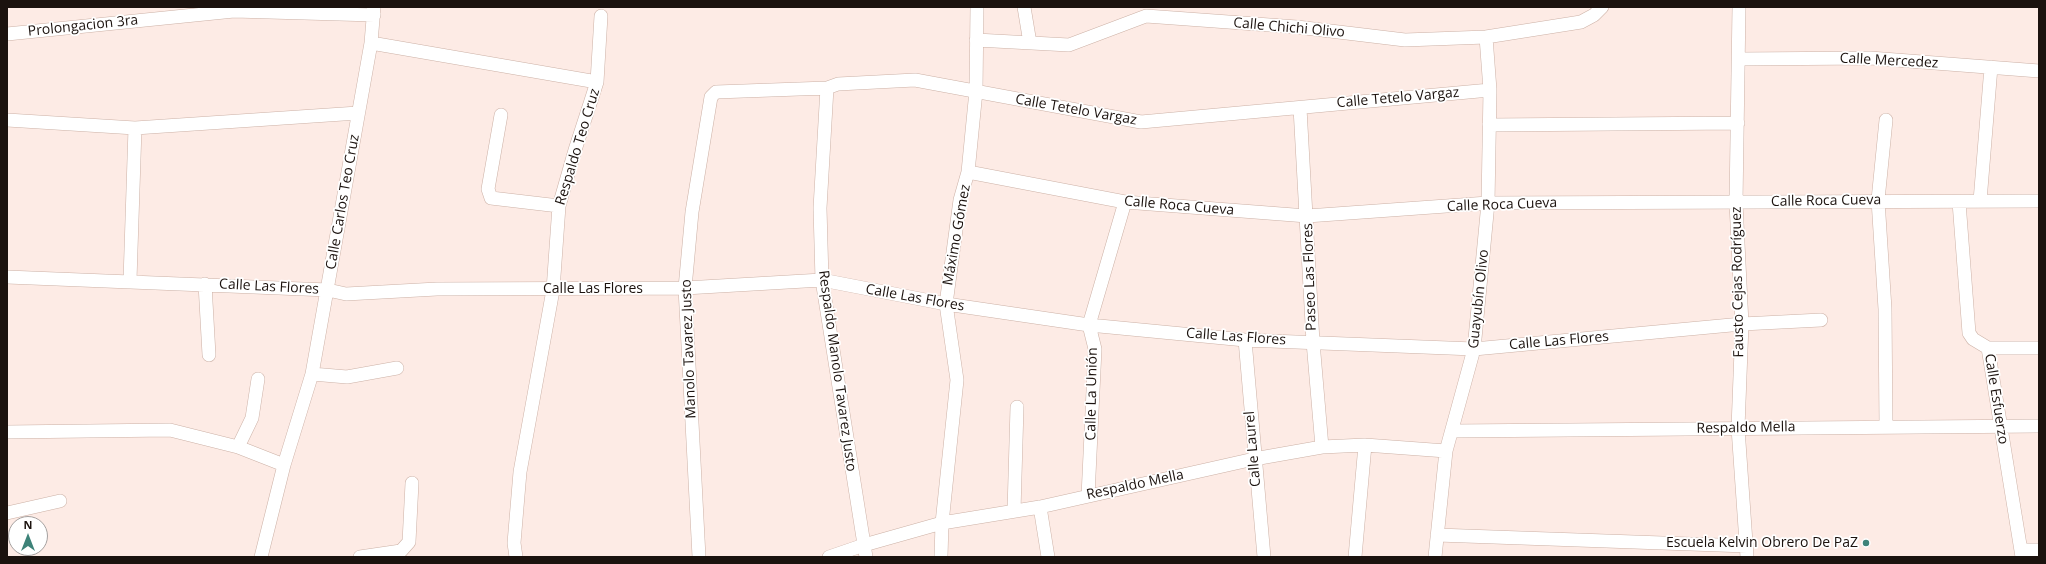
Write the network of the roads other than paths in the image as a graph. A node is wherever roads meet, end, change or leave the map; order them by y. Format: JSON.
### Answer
{"nodes":[{"id":1,"x":977,"y":7,"type":"edge"},
{"id":2,"x":1024,"y":7,"type":"edge"},
{"id":3,"x":1602,"y":7,"type":"edge"},
{"id":4,"x":1738,"y":7,"type":"edge"},
{"id":5,"x":374,"y":11,"type":"edge"},
{"id":6,"x":1145,"y":12,"type":"edge"},
{"id":7,"x":601,"y":16,"type":"dead end"},
{"id":8,"x":7,"y":34,"type":"edge"},
{"id":9,"x":1486,"y":37,"type":"junction"},
{"id":10,"x":976,"y":40,"type":"junction"},
{"id":11,"x":371,"y":43,"type":"junction"},
{"id":12,"x":1030,"y":43,"type":"junction"},
{"id":13,"x":1738,"y":59,"type":"junction"},
{"id":14,"x":1991,"y":68,"type":"junction"},
{"id":15,"x":2039,"y":71,"type":"edge"},
{"id":16,"x":597,"y":82,"type":"junction"},
{"id":17,"x":827,"y":88,"type":"junction"},
{"id":18,"x":1490,"y":90,"type":"junction"},
{"id":19,"x":976,"y":91,"type":"junction"},
{"id":20,"x":713,"y":94,"type":"joint"},
{"id":21,"x":1300,"y":108,"type":"junction"},
{"id":22,"x":358,"y":113,"type":"junction"},
{"id":23,"x":501,"y":115,"type":"dead end"},
{"id":24,"x":7,"y":120,"type":"edge"},
{"id":25,"x":1886,"y":120,"type":"dead end"},
{"id":26,"x":1738,"y":123,"type":"junction"},
{"id":27,"x":1489,"y":125,"type":"junction"},
{"id":28,"x":135,"y":128,"type":"junction"},
{"id":29,"x":968,"y":172,"type":"junction"},
{"id":30,"x":1878,"y":200,"type":"junction"},
{"id":31,"x":2039,"y":200,"type":"edge"},
{"id":32,"x":1980,"y":201,"type":"junction"},
{"id":33,"x":1125,"y":202,"type":"junction"},
{"id":34,"x":1959,"y":202,"type":"junction"},
{"id":35,"x":1488,"y":203,"type":"junction"},
{"id":36,"x":1736,"y":203,"type":"junction"},
{"id":37,"x":559,"y":206,"type":"junction"},
{"id":38,"x":1307,"y":216,"type":"junction"},
{"id":39,"x":7,"y":277,"type":"edge"},
{"id":40,"x":130,"y":280,"type":"junction"},
{"id":41,"x":822,"y":280,"type":"junction"},
{"id":42,"x":204,"y":284,"type":"junction"},
{"id":43,"x":685,"y":288,"type":"junction"},
{"id":44,"x":328,"y":290,"type":"junction"},
{"id":45,"x":553,"y":290,"type":"junction"},
{"id":46,"x":946,"y":304,"type":"junction"},
{"id":47,"x":1821,"y":320,"type":"dead end"},
{"id":48,"x":1742,"y":324,"type":"junction"},
{"id":49,"x":1089,"y":325,"type":"junction"},
{"id":50,"x":1245,"y":340,"type":"junction"},
{"id":51,"x":1313,"y":342,"type":"junction"},
{"id":52,"x":1988,"y":348,"type":"junction"},
{"id":53,"x":2039,"y":348,"type":"edge"},
{"id":54,"x":1474,"y":349,"type":"junction"},
{"id":55,"x":209,"y":355,"type":"dead end"},
{"id":56,"x":397,"y":368,"type":"dead end"},
{"id":57,"x":312,"y":374,"type":"junction"},
{"id":58,"x":258,"y":379,"type":"dead end"},
{"id":59,"x":1017,"y":407,"type":"dead end"},
{"id":60,"x":2001,"y":426,"type":"junction"},
{"id":61,"x":2039,"y":426,"type":"edge"},
{"id":62,"x":1886,"y":427,"type":"junction"},
{"id":63,"x":1738,"y":428,"type":"junction"},
{"id":64,"x":1453,"y":431,"type":"junction"},
{"id":65,"x":7,"y":432,"type":"edge"},
{"id":66,"x":1365,"y":446,"type":"junction"},
{"id":67,"x":238,"y":447,"type":"junction"},
{"id":68,"x":1322,"y":447,"type":"junction"},
{"id":69,"x":1446,"y":451,"type":"junction"},
{"id":70,"x":1254,"y":459,"type":"junction"},
{"id":71,"x":284,"y":465,"type":"junction"},
{"id":72,"x":412,"y":483,"type":"dead end"},
{"id":73,"x":1088,"y":496,"type":"junction"},
{"id":74,"x":60,"y":501,"type":"dead end"},
{"id":75,"x":1040,"y":507,"type":"junction"},
{"id":76,"x":1014,"y":511,"type":"junction"},
{"id":77,"x":7,"y":514,"type":"edge"},
{"id":78,"x":942,"y":524,"type":"junction"},
{"id":79,"x":1437,"y":535,"type":"junction"},
{"id":80,"x":2039,"y":550,"type":"edge"},
{"id":81,"x":865,"y":551,"type":"edge"},
{"id":82,"x":1747,"y":551,"type":"edge"},
{"id":83,"x":2022,"y":554,"type":"edge"},
{"id":84,"x":260,"y":557,"type":"edge"},
{"id":85,"x":360,"y":557,"type":"edge"},
{"id":86,"x":516,"y":557,"type":"edge"},
{"id":87,"x":699,"y":557,"type":"edge"},
{"id":88,"x":829,"y":557,"type":"edge"},
{"id":89,"x":940,"y":557,"type":"edge"},
{"id":90,"x":1048,"y":557,"type":"edge"},
{"id":91,"x":1264,"y":557,"type":"edge"},
{"id":92,"x":1355,"y":557,"type":"edge"},
{"id":93,"x":1435,"y":557,"type":"edge"}],
"edges":[{"from":1,"to":10,"type":"street","name":"Máximo Gómez"},
{"from":2,"to":12,"type":"street"},
{"from":3,"to":9,"type":"street","name":"Calle Chichi Olivo"},
{"from":4,"to":13,"type":"street","name":"Fausto Cejas Rodríguez"},
{"from":5,"to":8,"type":"street","name":"Prolongacion 3ra"},
{"from":5,"to":11,"type":"street","name":"Calle Carlos Teo Cruz"},
{"from":6,"to":9,"type":"street","name":"Calle Chichi Olivo"},
{"from":6,"to":12,"type":"street","name":"Calle Chichi Olivo"},
{"from":7,"to":16,"type":"street"},
{"from":9,"to":18,"type":"street","name":"Guayubín Olivo"},
{"from":10,"to":12,"type":"street","name":"Calle Chichi Olivo"},
{"from":10,"to":19,"type":"street","name":"Máximo Gómez"},
{"from":11,"to":16,"type":"street","name":"Respaldo Teo Cruz"},
{"from":11,"to":22,"type":"street","name":"Calle Carlos Teo Cruz"},
{"from":13,"to":14,"type":"street","name":"Calle Mercedez"},
{"from":13,"to":26,"type":"street","name":"Fausto Cejas Rodríguez"},
{"from":14,"to":15,"type":"street","name":"Calle Mercedez"},
{"from":14,"to":32,"type":"street"},
{"from":16,"to":37,"type":"street","name":"Respaldo Teo Cruz"},
{"from":17,"to":19,"type":"street","name":"Calle Tetelo Vargaz"},
{"from":17,"to":20,"type":"street","name":"Calle Tetelo Vargaz"},
{"from":17,"to":41,"type":"street","name":"Respaldo Manolo Tavarez Justo"},
{"from":18,"to":21,"type":"street","name":"Calle Tetelo Vargaz"},
{"from":18,"to":27,"type":"street","name":"Guayubín Olivo"},
{"from":19,"to":21,"type":"street","name":"Calle Tetelo Vargaz"},
{"from":19,"to":29,"type":"street","name":"Máximo Gómez"},
{"from":20,"to":43,"type":"street","name":"Manolo Tavarez Justo"},
{"from":21,"to":38,"type":"street","name":"Paseo Las Flores"},
{"from":22,"to":28,"type":"street"},
{"from":22,"to":44,"type":"street","name":"Calle Carlos Teo Cruz"},
{"from":23,"to":37,"type":"street"},
{"from":24,"to":28,"type":"street"},
{"from":25,"to":30,"type":"street"},
{"from":26,"to":27,"type":"street"},
{"from":26,"to":36,"type":"street","name":"Fausto Cejas Rodríguez"},
{"from":27,"to":35,"type":"street","name":"Guayubín Olivo"},
{"from":28,"to":40,"type":"street"},
{"from":29,"to":33,"type":"street","name":"Calle Roca Cueva"},
{"from":29,"to":46,"type":"street","name":"Máximo Gómez"},
{"from":30,"to":34,"type":"street","name":"Calle Roca Cueva"},
{"from":30,"to":36,"type":"street","name":"Calle Roca Cueva"},
{"from":30,"to":62,"type":"street"},
{"from":31,"to":32,"type":"street","name":"Calle Roca Cueva"},
{"from":32,"to":34,"type":"street","name":"Calle Roca Cueva"},
{"from":33,"to":38,"type":"street","name":"Calle Roca Cueva"},
{"from":33,"to":49,"type":"street"},
{"from":34,"to":52,"type":"street","name":"Calle Esfuerzo"},
{"from":35,"to":36,"type":"street","name":"Calle Roca Cueva"},
{"from":35,"to":38,"type":"street","name":"Calle Roca Cueva"},
{"from":35,"to":54,"type":"street","name":"Guayubín Olivo"},
{"from":36,"to":48,"type":"street","name":"Fausto Cejas Rodríguez"},
{"from":37,"to":45,"type":"street","name":"Respaldo Teo Cruz"},
{"from":38,"to":51,"type":"street","name":"Paseo Las Flores"},
{"from":39,"to":40,"type":"street","name":"Calle Las Flores"},
{"from":40,"to":42,"type":"street","name":"Calle Las Flores"},
{"from":41,"to":43,"type":"street","name":"Calle Las Flores"},
{"from":41,"to":46,"type":"street","name":"Calle Las Flores"},
{"from":41,"to":81,"type":"street","name":"Respaldo Manolo Tavarez Justo"},
{"from":42,"to":44,"type":"street","name":"Calle Las Flores"},
{"from":42,"to":55,"type":"street"},
{"from":43,"to":45,"type":"street","name":"Calle Las Flores"},
{"from":43,"to":87,"type":"street","name":"Manolo Tavarez Justo"},
{"from":44,"to":45,"type":"street","name":"Calle Las Flores"},
{"from":44,"to":57,"type":"street","name":"Calle Carlos Teo Cruz"},
{"from":45,"to":86,"type":"street","name":"Respaldo Teo Cruz"},
{"from":46,"to":49,"type":"street","name":"Calle Las Flores"},
{"from":46,"to":78,"type":"street","name":"Máximo Gómez"},
{"from":47,"to":48,"type":"street","name":"Calle Las Flores"},
{"from":48,"to":54,"type":"street","name":"Calle Las Flores"},
{"from":48,"to":63,"type":"street","name":"Fausto Cejas Rodríguez"},
{"from":49,"to":50,"type":"street","name":"Calle Las Flores"},
{"from":49,"to":73,"type":"street","name":"Calle La Unión"},
{"from":50,"to":51,"type":"street","name":"Calle Las Flores"},
{"from":50,"to":70,"type":"street","name":"Calle Laurel"},
{"from":51,"to":54,"type":"street","name":"Calle Las Flores"},
{"from":51,"to":68,"type":"street","name":"Paseo Las Flores"},
{"from":52,"to":53,"type":"street"},
{"from":52,"to":60,"type":"street","name":"Calle Esfuerzo"},
{"from":54,"to":64,"type":"street","name":"Guayubín Olivo"},
{"from":56,"to":57,"type":"street"},
{"from":57,"to":71,"type":"street","name":"Calle Carlos Teo Cruz"},
{"from":58,"to":67,"type":"street"},
{"from":59,"to":76,"type":"street"},
{"from":60,"to":61,"type":"street","name":"Respaldo Mella"},
{"from":60,"to":62,"type":"street","name":"Respaldo Mella"},
{"from":60,"to":83,"type":"street","name":"Calle Esfuerzo"},
{"from":62,"to":63,"type":"street","name":"Respaldo Mella"},
{"from":63,"to":64,"type":"street","name":"Respaldo Mella"},
{"from":63,"to":82,"type":"street","name":"Fausto Cejas Rodríguez"},
{"from":64,"to":69,"type":"street","name":"Guayubín Olivo"},
{"from":65,"to":67,"type":"street"},
{"from":66,"to":68,"type":"street","name":"Respaldo Mella"},
{"from":66,"to":69,"type":"street","name":"Respaldo Mella"},
{"from":66,"to":92,"type":"street"},
{"from":67,"to":71,"type":"street"},
{"from":68,"to":70,"type":"street","name":"Respaldo Mella"},
{"from":69,"to":79,"type":"street","name":"Guayubín Olivo"},
{"from":70,"to":73,"type":"street","name":"Respaldo Mella"},
{"from":70,"to":91,"type":"street","name":"Calle Laurel"},
{"from":71,"to":84,"type":"street","name":"Calle Carlos Teo Cruz"},
{"from":72,"to":85,"type":"street"},
{"from":73,"to":75,"type":"street","name":"Respaldo Mella"},
{"from":74,"to":77,"type":"street"},
{"from":75,"to":76,"type":"street","name":"Respaldo Mella"},
{"from":75,"to":90,"type":"street"},
{"from":76,"to":78,"type":"street","name":"Respaldo Mella"},
{"from":78,"to":81,"type":"street","name":"Respaldo Mella"},
{"from":78,"to":89,"type":"street","name":"Máximo Gómez"},
{"from":79,"to":82,"type":"street"},
{"from":79,"to":93,"type":"street","name":"Guayubín Olivo"},
{"from":80,"to":83,"type":"street"},
{"from":81,"to":88,"type":"street","name":"Respaldo Mella"}]}
